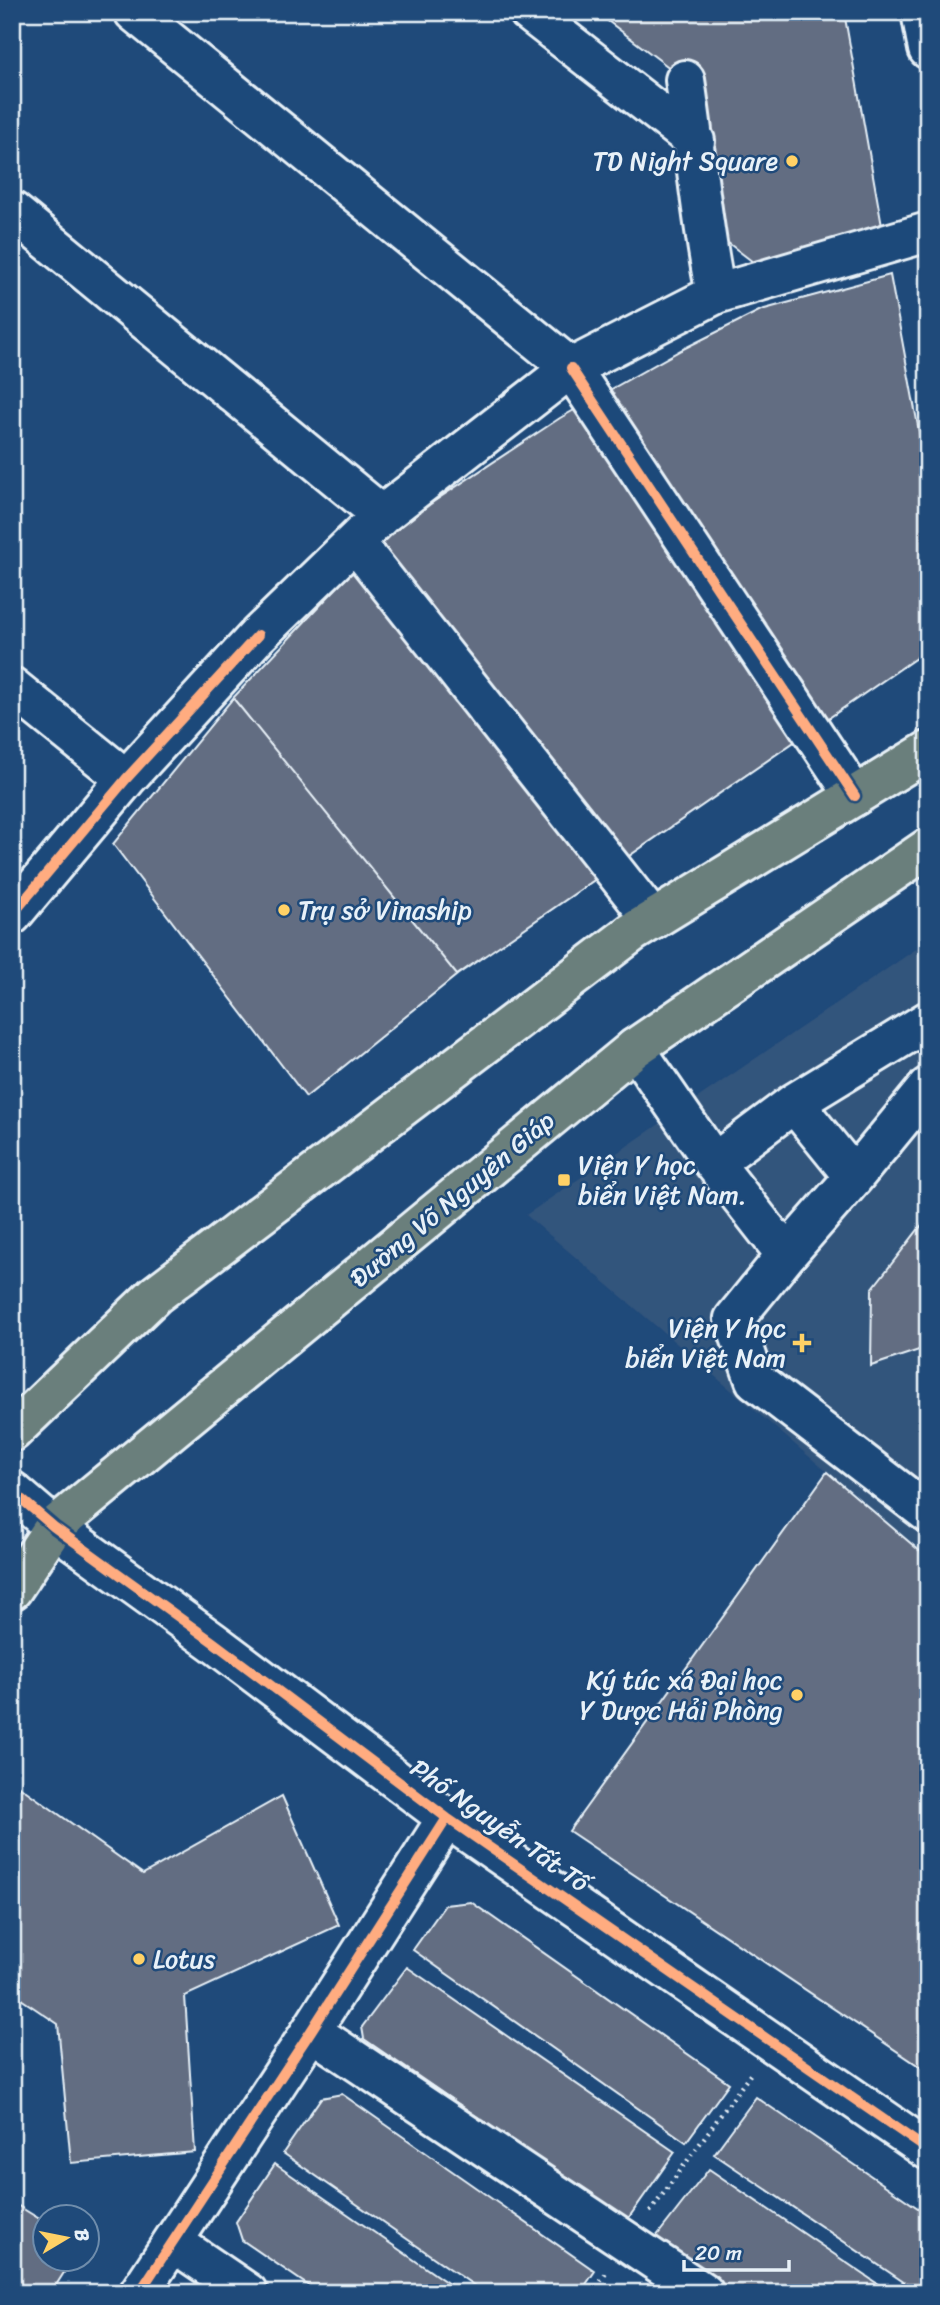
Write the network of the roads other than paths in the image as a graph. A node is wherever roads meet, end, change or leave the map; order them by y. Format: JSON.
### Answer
{"nodes":[{"id":1,"x":134,"y":12,"type":"edge"},
{"id":2,"x":529,"y":12,"type":"edge"},
{"id":3,"x":921,"y":12,"type":"edge"},
{"id":4,"x":928,"y":49,"type":"edge"},
{"id":5,"x":685,"y":80,"type":"dead end"},
{"id":6,"x":695,"y":141,"type":"junction"},
{"id":7,"x":12,"y":211,"type":"edge"},
{"id":8,"x":928,"y":232,"type":"edge"},
{"id":9,"x":716,"y":293,"type":"junction"},
{"id":10,"x":571,"y":369,"type":"junction"},
{"id":11,"x":382,"y":515,"type":"junction"},
{"id":12,"x":355,"y":542,"type":"junction"},
{"id":13,"x":12,"y":687,"type":"edge"},
{"id":14,"x":928,"y":751,"type":"edge"},
{"id":15,"x":127,"y":779,"type":"junction"},
{"id":16,"x":855,"y":796,"type":"junction"},
{"id":17,"x":928,"y":848,"type":"edge"},
{"id":18,"x":12,"y":915,"type":"edge"},
{"id":19,"x":653,"y":920,"type":"junction"},
{"id":20,"x":928,"y":1021,"type":"edge"},
{"id":21,"x":635,"y":1048,"type":"junction"},
{"id":22,"x":928,"y":1087,"type":"edge"},
{"id":23,"x":794,"y":1103,"type":"junction"},
{"id":24,"x":714,"y":1163,"type":"junction"},
{"id":25,"x":854,"y":1178,"type":"junction"},
{"id":26,"x":786,"y":1255,"type":"junction"},
{"id":27,"x":12,"y":1432,"type":"edge"},
{"id":28,"x":12,"y":1491,"type":"edge"},
{"id":29,"x":928,"y":1513,"type":"edge"},
{"id":30,"x":54,"y":1527,"type":"junction"},
{"id":31,"x":12,"y":1590,"type":"edge"},
{"id":32,"x":447,"y":1818,"type":"junction"},
{"id":33,"x":311,"y":2031,"type":"junction"},
{"id":34,"x":928,"y":2150,"type":"edge"},
{"id":35,"x":173,"y":2242,"type":"junction"},
{"id":36,"x":139,"y":2293,"type":"edge"},
{"id":37,"x":248,"y":2293,"type":"edge"},
{"id":38,"x":704,"y":2293,"type":"edge"}],
"edges":[{"from":1,"to":10,"type":"street"},
{"from":2,"to":6,"type":"street"},
{"from":3,"to":4,"type":"street"},
{"from":5,"to":6,"type":"street"},
{"from":6,"to":9,"type":"street"},
{"from":7,"to":11,"type":"street"},
{"from":8,"to":9,"type":"street"},
{"from":9,"to":10,"type":"street"},
{"from":10,"to":11,"type":"street"},
{"from":10,"to":16,"type":"street"},
{"from":11,"to":12,"type":"street"},
{"from":12,"to":15,"type":"street"},
{"from":12,"to":19,"type":"street"},
{"from":13,"to":15,"type":"street"},
{"from":14,"to":16,"type":"main road"},
{"from":15,"to":18,"type":"street"},
{"from":16,"to":19,"type":"main road"},
{"from":17,"to":21,"type":"main road","name":"Đường Võ Nguyên Giáp"},
{"from":19,"to":27,"type":"main road"},
{"from":20,"to":23,"type":"street"},
{"from":21,"to":24,"type":"street"},
{"from":21,"to":30,"type":"main road","name":"Đường Võ Nguyên Giáp"},
{"from":22,"to":25,"type":"street"},
{"from":23,"to":24,"type":"street"},
{"from":23,"to":25,"type":"street"},
{"from":24,"to":26,"type":"street"},
{"from":25,"to":26,"type":"street"},
{"from":26,"to":29,"type":"street"},
{"from":28,"to":30,"type":"street","name":"Phố Nguyễn Tất Tố"},
{"from":30,"to":31,"type":"main road","name":"Đường Võ Nguyên Giáp"},
{"from":30,"to":32,"type":"street","name":"Phố Nguyễn Tất Tố"},
{"from":32,"to":33,"type":"street"},
{"from":32,"to":34,"type":"street","name":"Phố Nguyễn Tất Tố"},
{"from":33,"to":35,"type":"street"},
{"from":33,"to":38,"type":"street"},
{"from":35,"to":36,"type":"street"},
{"from":35,"to":37,"type":"street"}]}
